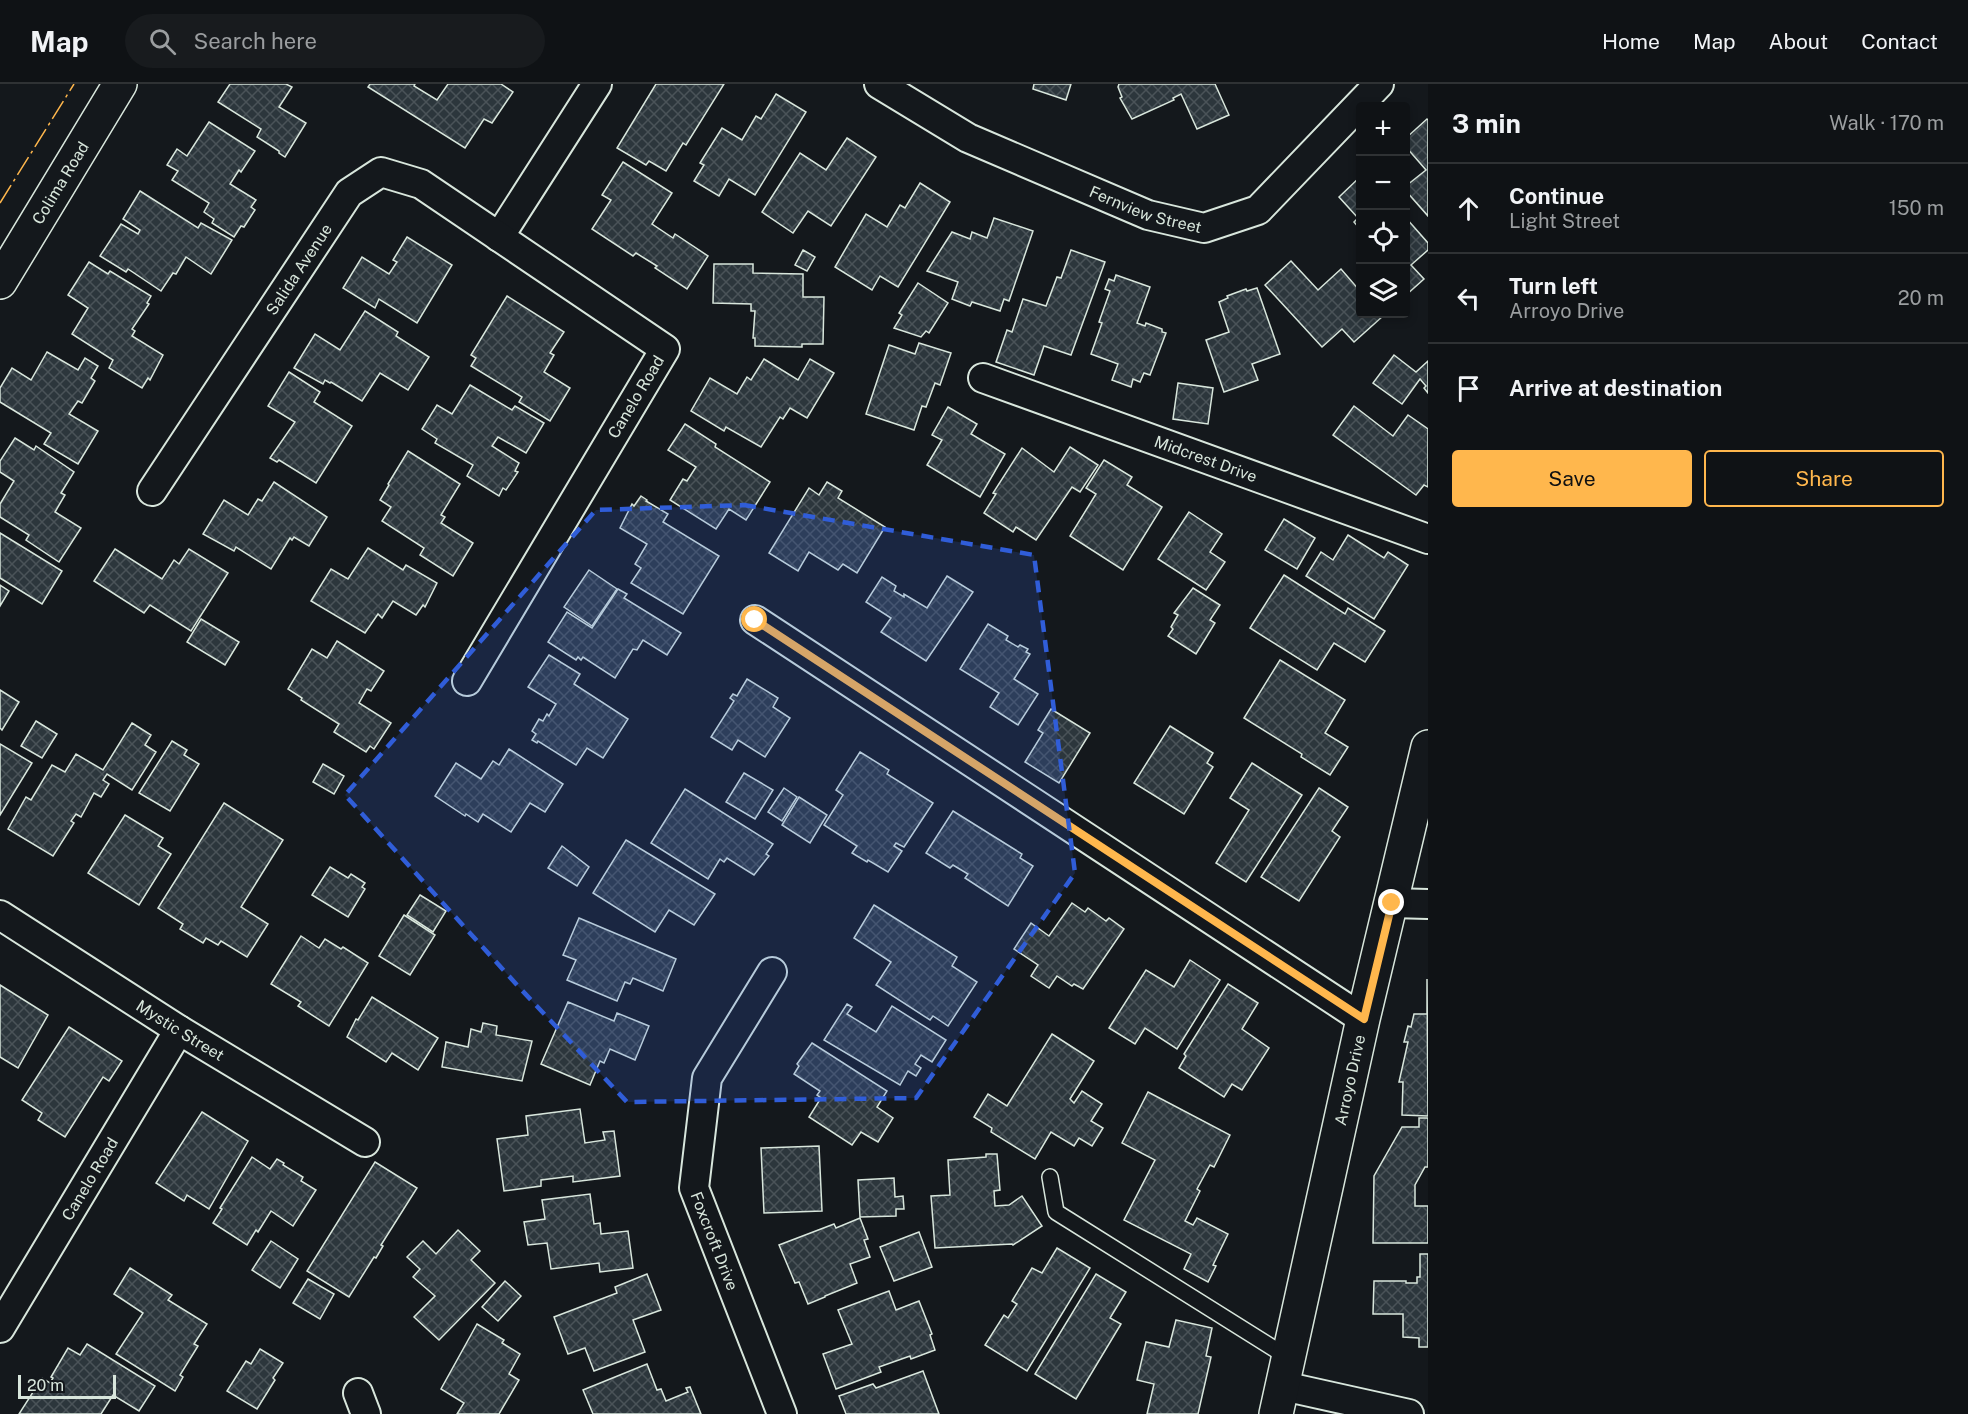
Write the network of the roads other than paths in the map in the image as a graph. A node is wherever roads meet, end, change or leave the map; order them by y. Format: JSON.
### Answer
{"nodes":[{"id":1,"x":120,"y":84,"type":"edge"},
{"id":2,"x":597,"y":84,"type":"edge"},
{"id":3,"x":879,"y":84,"type":"edge"},
{"id":4,"x":1379,"y":84,"type":"edge"},
{"id":5,"x":499,"y":237,"type":"junction"},
{"id":6,"x":0,"y":282,"type":"edge"},
{"id":7,"x":983,"y":378,"type":"dead end"},
{"id":8,"x":152,"y":490,"type":"dead end"},
{"id":9,"x":1428,"y":538,"type":"edge"},
{"id":10,"x":755,"y":620,"type":"dead end"},
{"id":11,"x":466,"y":681,"type":"dead end"},
{"id":12,"x":1428,"y":747,"type":"edge"},
{"id":13,"x":1392,"y":903,"type":"junction"},
{"id":14,"x":1428,"y":904,"type":"edge"},
{"id":15,"x":0,"y":915,"type":"edge"},
{"id":16,"x":772,"y":972,"type":"dead end"},
{"id":17,"x":1364,"y":1019,"type":"junction"},
{"id":18,"x":179,"y":1030,"type":"junction"},
{"id":19,"x":365,"y":1142,"type":"dead end"},
{"id":20,"x":1050,"y":1177,"type":"dead end"},
{"id":21,"x":0,"y":1328,"type":"edge"},
{"id":22,"x":1283,"y":1386,"type":"edge"},
{"id":23,"x":782,"y":1414,"type":"edge"},
{"id":24,"x":1409,"y":1414,"type":"edge"}],
"edges":[{"from":1,"to":6,"type":"street","name":"Colima Road"},
{"from":2,"to":5,"type":"street"},
{"from":3,"to":4,"type":"street","name":"Fernview Street"},
{"from":5,"to":8,"type":"street","name":"Salida Avenue"},
{"from":5,"to":11,"type":"street","name":"Canelo Road"},
{"from":7,"to":9,"type":"street","name":"Midcrest Drive"},
{"from":10,"to":17,"type":"street"},
{"from":12,"to":13,"type":"street","name":"Arroyo Drive"},
{"from":13,"to":14,"type":"street"},
{"from":13,"to":17,"type":"street","name":"Arroyo Drive"},
{"from":15,"to":18,"type":"street","name":"Mystic Street"},
{"from":16,"to":23,"type":"street","name":"Foxcroft Drive"},
{"from":17,"to":22,"type":"street","name":"Arroyo Drive"},
{"from":18,"to":19,"type":"street","name":"Mystic Street"},
{"from":18,"to":21,"type":"street","name":"Canelo Road"},
{"from":20,"to":22,"type":"lane"},
{"from":22,"to":24,"type":"street"}]}
